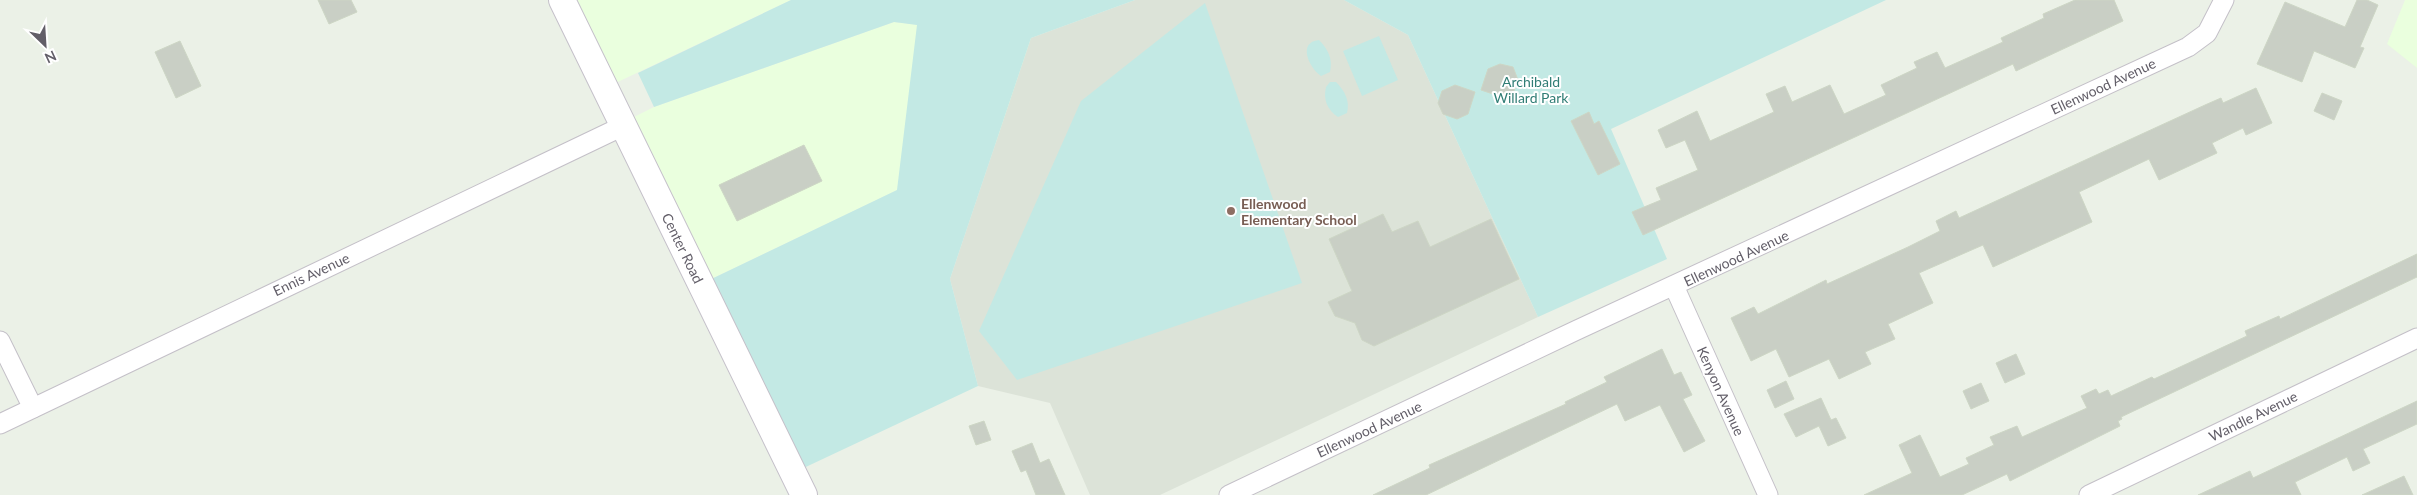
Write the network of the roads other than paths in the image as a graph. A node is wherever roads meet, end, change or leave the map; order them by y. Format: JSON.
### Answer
{"nodes":[{"id":1,"x":562,"y":0,"type":"edge"},
{"id":2,"x":2224,"y":0,"type":"edge"},
{"id":3,"x":623,"y":126,"type":"junction"},
{"id":4,"x":1674,"y":286,"type":"junction"},
{"id":5,"x":2417,"y":338,"type":"edge"},
{"id":6,"x":0,"y":341,"type":"edge"},
{"id":7,"x":33,"y":408,"type":"junction"},
{"id":8,"x":0,"y":424,"type":"edge"},
{"id":9,"x":804,"y":495,"type":"edge"},
{"id":10,"x":1230,"y":495,"type":"edge"},
{"id":11,"x":1768,"y":495,"type":"edge"},
{"id":12,"x":2089,"y":495,"type":"edge"}],
"edges":[{"from":1,"to":3,"type":"main road","name":"Center Road"},
{"from":2,"to":4,"type":"street","name":"Ellenwood Avenue"},
{"from":3,"to":7,"type":"street","name":"Ennis Avenue"},
{"from":3,"to":9,"type":"main road","name":"Center Road"},
{"from":4,"to":10,"type":"street","name":"Ellenwood Avenue"},
{"from":4,"to":11,"type":"street","name":"Kenyon Avenue"},
{"from":5,"to":12,"type":"street","name":"Wandle Avenue"},
{"from":6,"to":7,"type":"street"},
{"from":7,"to":8,"type":"street","name":"Ennis Avenue"}]}
